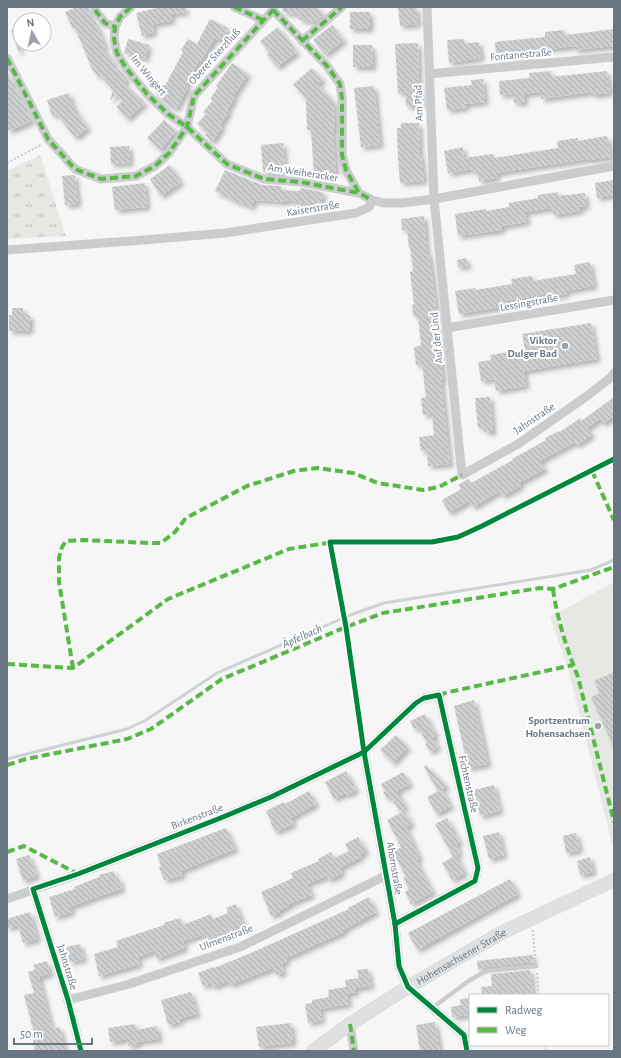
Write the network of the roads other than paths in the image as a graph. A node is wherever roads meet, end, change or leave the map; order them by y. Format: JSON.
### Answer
{"nodes":[{"id":1,"x":131,"y":7,"type":"edge"},
{"id":2,"x":234,"y":7,"type":"edge"},
{"id":3,"x":342,"y":7,"type":"edge"},
{"id":4,"x":428,"y":7,"type":"edge"},
{"id":5,"x":273,"y":9,"type":"edge"},
{"id":6,"x":96,"y":10,"type":"dead end"},
{"id":7,"x":263,"y":20,"type":"junction"},
{"id":8,"x":115,"y":26,"type":"junction"},
{"id":9,"x":302,"y":41,"type":"junction"},
{"id":10,"x":614,"y":57,"type":"edge"},
{"id":11,"x":7,"y":58,"type":"edge"},
{"id":12,"x":429,"y":74,"type":"junction"},
{"id":13,"x":187,"y":127,"type":"junction"},
{"id":14,"x":614,"y":166,"type":"edge"},
{"id":15,"x":359,"y":193,"type":"junction"},
{"id":16,"x":434,"y":199,"type":"junction"},
{"id":17,"x":372,"y":200,"type":"junction"},
{"id":18,"x":7,"y":250,"type":"edge"},
{"id":19,"x":614,"y":300,"type":"edge"},
{"id":20,"x":447,"y":328,"type":"junction"},
{"id":21,"x":614,"y":373,"type":"edge"},
{"id":22,"x":462,"y":475,"type":"joint"},
{"id":23,"x":364,"y":752,"type":"junction"},
{"id":24,"x":385,"y":876,"type":"junction"},
{"id":25,"x":614,"y":880,"type":"edge"},
{"id":26,"x":33,"y":889,"type":"junction"},
{"id":27,"x":7,"y":899,"type":"edge"},
{"id":28,"x":395,"y":924,"type":"junction"},
{"id":29,"x":536,"y":966,"type":"road end"},
{"id":30,"x":408,"y":987,"type":"junction"},
{"id":31,"x":68,"y":1000,"type":"junction"},
{"id":32,"x":432,"y":1008,"type":"junction"},
{"id":33,"x":350,"y":1024,"type":"junction"},
{"id":34,"x":81,"y":1051,"type":"edge"},
{"id":35,"x":314,"y":1051,"type":"edge"},
{"id":36,"x":354,"y":1051,"type":"edge"},
{"id":37,"x":467,"y":1051,"type":"edge"}],
"edges":[{"from":1,"to":8,"type":"street"},
{"from":2,"to":7,"type":"street"},
{"from":3,"to":9,"type":"street"},
{"from":4,"to":12,"type":"street","name":"Am Pfad"},
{"from":5,"to":7,"type":"street","name":"Oberer Sterzfluß"},
{"from":5,"to":9,"type":"street","name":"Am Weiheracker"},
{"from":6,"to":8,"type":"street"},
{"from":7,"to":13,"type":"street","name":"Oberer Sterzfluß"},
{"from":8,"to":13,"type":"street","name":"Im Wingert"},
{"from":9,"to":15,"type":"street","name":"Am Weiheracker"},
{"from":10,"to":12,"type":"street","name":"Fontanestraße"},
{"from":11,"to":13,"type":"street","name":"Oberer Sterzfluß"},
{"from":12,"to":16,"type":"street","name":"Am Pfad"},
{"from":13,"to":15,"type":"street","name":"Am Weiheracker"},
{"from":14,"to":16,"type":"street"},
{"from":15,"to":17,"type":"street","name":"Am Weiheracker"},
{"from":16,"to":17,"type":"street"},
{"from":16,"to":20,"type":"street","name":"Auf der Lind"},
{"from":17,"to":18,"type":"street","name":"Kaiserstraße"},
{"from":19,"to":20,"type":"street","name":"Lessingstraße"},
{"from":20,"to":22,"type":"street","name":"Auf der Lind"},
{"from":21,"to":22,"type":"street","name":"Jahnstraße"},
{"from":23,"to":24,"type":"street","name":"Ahornstraße"},
{"from":23,"to":26,"type":"street","name":"Birkenstraße"},
{"from":23,"to":28,"type":"street","name":"Fichtenstraße"},
{"from":24,"to":28,"type":"street","name":"Ahornstraße"},
{"from":24,"to":31,"type":"street","name":"Ulmenstraße"},
{"from":25,"to":30,"type":"street","name":"Hohensachsener Straße"},
{"from":26,"to":27,"type":"street","name":"Birkenstraße"},
{"from":26,"to":31,"type":"street","name":"Jahnstraße"},
{"from":28,"to":30,"type":"street","name":"Ahornstraße"},
{"from":29,"to":32,"type":"lane"},
{"from":30,"to":32,"type":"street"},
{"from":30,"to":33,"type":"street","name":"Hohensachsener Straße"},
{"from":31,"to":34,"type":"street","name":"Jahnstraße"},
{"from":32,"to":37,"type":"street"},
{"from":33,"to":35,"type":"street","name":"Hohensachsener Straße"},
{"from":33,"to":36,"type":"street"}]}
